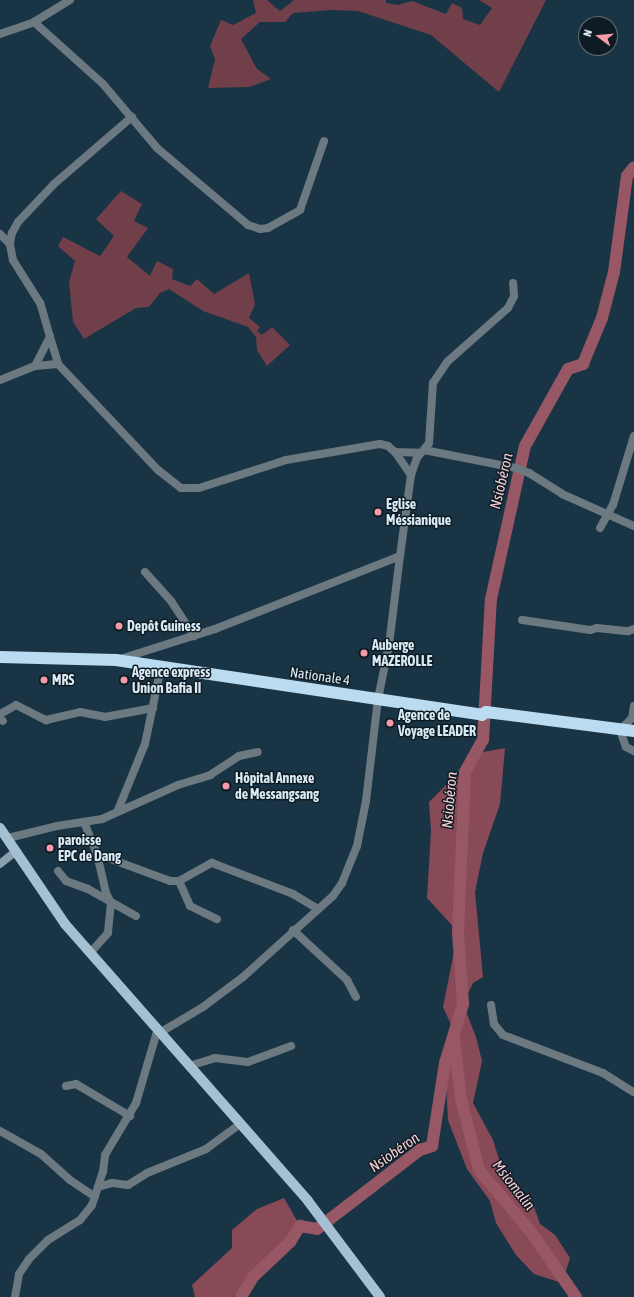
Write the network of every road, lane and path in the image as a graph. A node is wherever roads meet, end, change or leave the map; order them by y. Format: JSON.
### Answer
{"nodes":[{"id":1,"x":70,"y":0,"type":"edge"},
{"id":2,"x":34,"y":22,"type":"junction"},
{"id":3,"x":0,"y":34,"type":"edge"},
{"id":4,"x":132,"y":117,"type":"junction"},
{"id":5,"x":324,"y":142,"type":"dead end"},
{"id":6,"x":0,"y":234,"type":"edge"},
{"id":7,"x":10,"y":244,"type":"junction"},
{"id":8,"x":512,"y":283,"type":"dead end"},
{"id":9,"x":50,"y":337,"type":"junction"},
{"id":10,"x":58,"y":364,"type":"junction"},
{"id":11,"x":35,"y":366,"type":"junction"},
{"id":12,"x":0,"y":380,"type":"edge"},
{"id":13,"x":634,"y":436,"type":"edge"},
{"id":14,"x":422,"y":451,"type":"junction"},
{"id":15,"x":395,"y":452,"type":"junction"},
{"id":16,"x":411,"y":475,"type":"junction"},
{"id":17,"x":609,"y":514,"type":"junction"},
{"id":18,"x":634,"y":526,"type":"edge"},
{"id":19,"x":600,"y":528,"type":"dead end"},
{"id":20,"x":400,"y":556,"type":"junction"},
{"id":21,"x":145,"y":572,"type":"dead end"},
{"id":22,"x":522,"y":620,"type":"dead end"},
{"id":23,"x":634,"y":629,"type":"edge"},
{"id":24,"x":194,"y":636,"type":"junction"},
{"id":25,"x":0,"y":657,"type":"edge"},
{"id":26,"x":116,"y":660,"type":"junction"},
{"id":27,"x":161,"y":667,"type":"junction"},
{"id":28,"x":378,"y":699,"type":"junction"},
{"id":29,"x":634,"y":706,"type":"edge"},
{"id":30,"x":153,"y":708,"type":"junction"},
{"id":31,"x":633,"y":716,"type":"edge"},
{"id":32,"x":1,"y":718,"type":"edge"},
{"id":33,"x":620,"y":730,"type":"junction"},
{"id":34,"x":634,"y":731,"type":"edge"},
{"id":35,"x":634,"y":751,"type":"edge"},
{"id":36,"x":258,"y":752,"type":"dead end"},
{"id":37,"x":118,"y":810,"type":"junction"},
{"id":38,"x":84,"y":822,"type":"junction"},
{"id":39,"x":0,"y":828,"type":"edge"},
{"id":40,"x":8,"y":838,"type":"junction"},
{"id":41,"x":16,"y":851,"type":"junction"},
{"id":42,"x":97,"y":854,"type":"junction"},
{"id":43,"x":0,"y":864,"type":"edge"},
{"id":44,"x":58,"y":871,"type":"dead end"},
{"id":45,"x":179,"y":881,"type":"junction"},
{"id":46,"x":111,"y":903,"type":"junction"},
{"id":47,"x":318,"y":909,"type":"junction"},
{"id":48,"x":136,"y":916,"type":"dead end"},
{"id":49,"x":217,"y":919,"type":"dead end"},
{"id":50,"x":293,"y":930,"type":"junction"},
{"id":51,"x":90,"y":953,"type":"junction"},
{"id":52,"x":356,"y":997,"type":"dead end"},
{"id":53,"x":491,"y":1005,"type":"dead end"},
{"id":54,"x":161,"y":1032,"type":"junction"},
{"id":55,"x":291,"y":1046,"type":"dead end"},
{"id":56,"x":189,"y":1066,"type":"junction"},
{"id":57,"x":66,"y":1086,"type":"dead end"},
{"id":58,"x":634,"y":1092,"type":"edge"},
{"id":59,"x":130,"y":1116,"type":"junction"},
{"id":60,"x":240,"y":1124,"type":"junction"},
{"id":61,"x":0,"y":1131,"type":"edge"},
{"id":62,"x":103,"y":1172,"type":"junction"},
{"id":63,"x":112,"y":1183,"type":"junction"},
{"id":64,"x":98,"y":1187,"type":"junction"},
{"id":65,"x":95,"y":1197,"type":"junction"},
{"id":66,"x":15,"y":1297,"type":"edge"},
{"id":67,"x":380,"y":1297,"type":"edge"}],
"edges":[{"from":1,"to":2,"type":"street"},
{"from":2,"to":3,"type":"street"},
{"from":2,"to":4,"type":"street"},
{"from":4,"to":5,"type":"street"},
{"from":4,"to":7,"type":"street"},
{"from":6,"to":7,"type":"street"},
{"from":7,"to":9,"type":"street"},
{"from":8,"to":14,"type":"street"},
{"from":9,"to":10,"type":"street"},
{"from":9,"to":11,"type":"street"},
{"from":10,"to":11,"type":"street"},
{"from":10,"to":15,"type":"street"},
{"from":11,"to":12,"type":"street"},
{"from":13,"to":17,"type":"street"},
{"from":14,"to":15,"type":"street"},
{"from":14,"to":16,"type":"street"},
{"from":14,"to":17,"type":"street"},
{"from":15,"to":16,"type":"street"},
{"from":16,"to":20,"type":"street"},
{"from":17,"to":18,"type":"street"},
{"from":17,"to":19,"type":"street"},
{"from":20,"to":24,"type":"street"},
{"from":20,"to":28,"type":"street"},
{"from":21,"to":24,"type":"street"},
{"from":22,"to":23,"type":"street"},
{"from":24,"to":26,"type":"street"},
{"from":25,"to":26,"type":"highway","name":"Nationale 4"},
{"from":26,"to":27,"type":"highway","name":"Nationale 4"},
{"from":27,"to":28,"type":"highway","name":"Nationale 4"},
{"from":27,"to":30,"type":"street"},
{"from":28,"to":33,"type":"highway","name":"Nationale 4"},
{"from":28,"to":47,"type":"street"},
{"from":29,"to":31,"type":"street"},
{"from":30,"to":32,"type":"street"},
{"from":30,"to":37,"type":"street"},
{"from":31,"to":33,"type":"street"},
{"from":33,"to":34,"type":"highway","name":"Nationale 4"},
{"from":33,"to":35,"type":"street"},
{"from":36,"to":37,"type":"street"},
{"from":37,"to":38,"type":"street"},
{"from":38,"to":40,"type":"street"},
{"from":38,"to":42,"type":"street"},
{"from":39,"to":40,"type":"main road"},
{"from":40,"to":41,"type":"main road"},
{"from":41,"to":43,"type":"street"},
{"from":41,"to":51,"type":"main road"},
{"from":42,"to":45,"type":"street"},
{"from":42,"to":46,"type":"street"},
{"from":44,"to":46,"type":"street"},
{"from":45,"to":47,"type":"street"},
{"from":45,"to":49,"type":"street"},
{"from":46,"to":48,"type":"street"},
{"from":46,"to":51,"type":"street"},
{"from":47,"to":50,"type":"street"},
{"from":50,"to":52,"type":"street"},
{"from":50,"to":54,"type":"street"},
{"from":51,"to":54,"type":"main road"},
{"from":53,"to":58,"type":"street"},
{"from":54,"to":56,"type":"main road"},
{"from":54,"to":59,"type":"street"},
{"from":55,"to":56,"type":"street"},
{"from":56,"to":60,"type":"main road"},
{"from":57,"to":59,"type":"street"},
{"from":59,"to":62,"type":"street"},
{"from":60,"to":63,"type":"street"},
{"from":60,"to":67,"type":"main road"},
{"from":61,"to":65,"type":"street"},
{"from":62,"to":63,"type":"street"},
{"from":62,"to":64,"type":"street"},
{"from":63,"to":64,"type":"street"},
{"from":64,"to":65,"type":"street"},
{"from":65,"to":66,"type":"street"}]}
